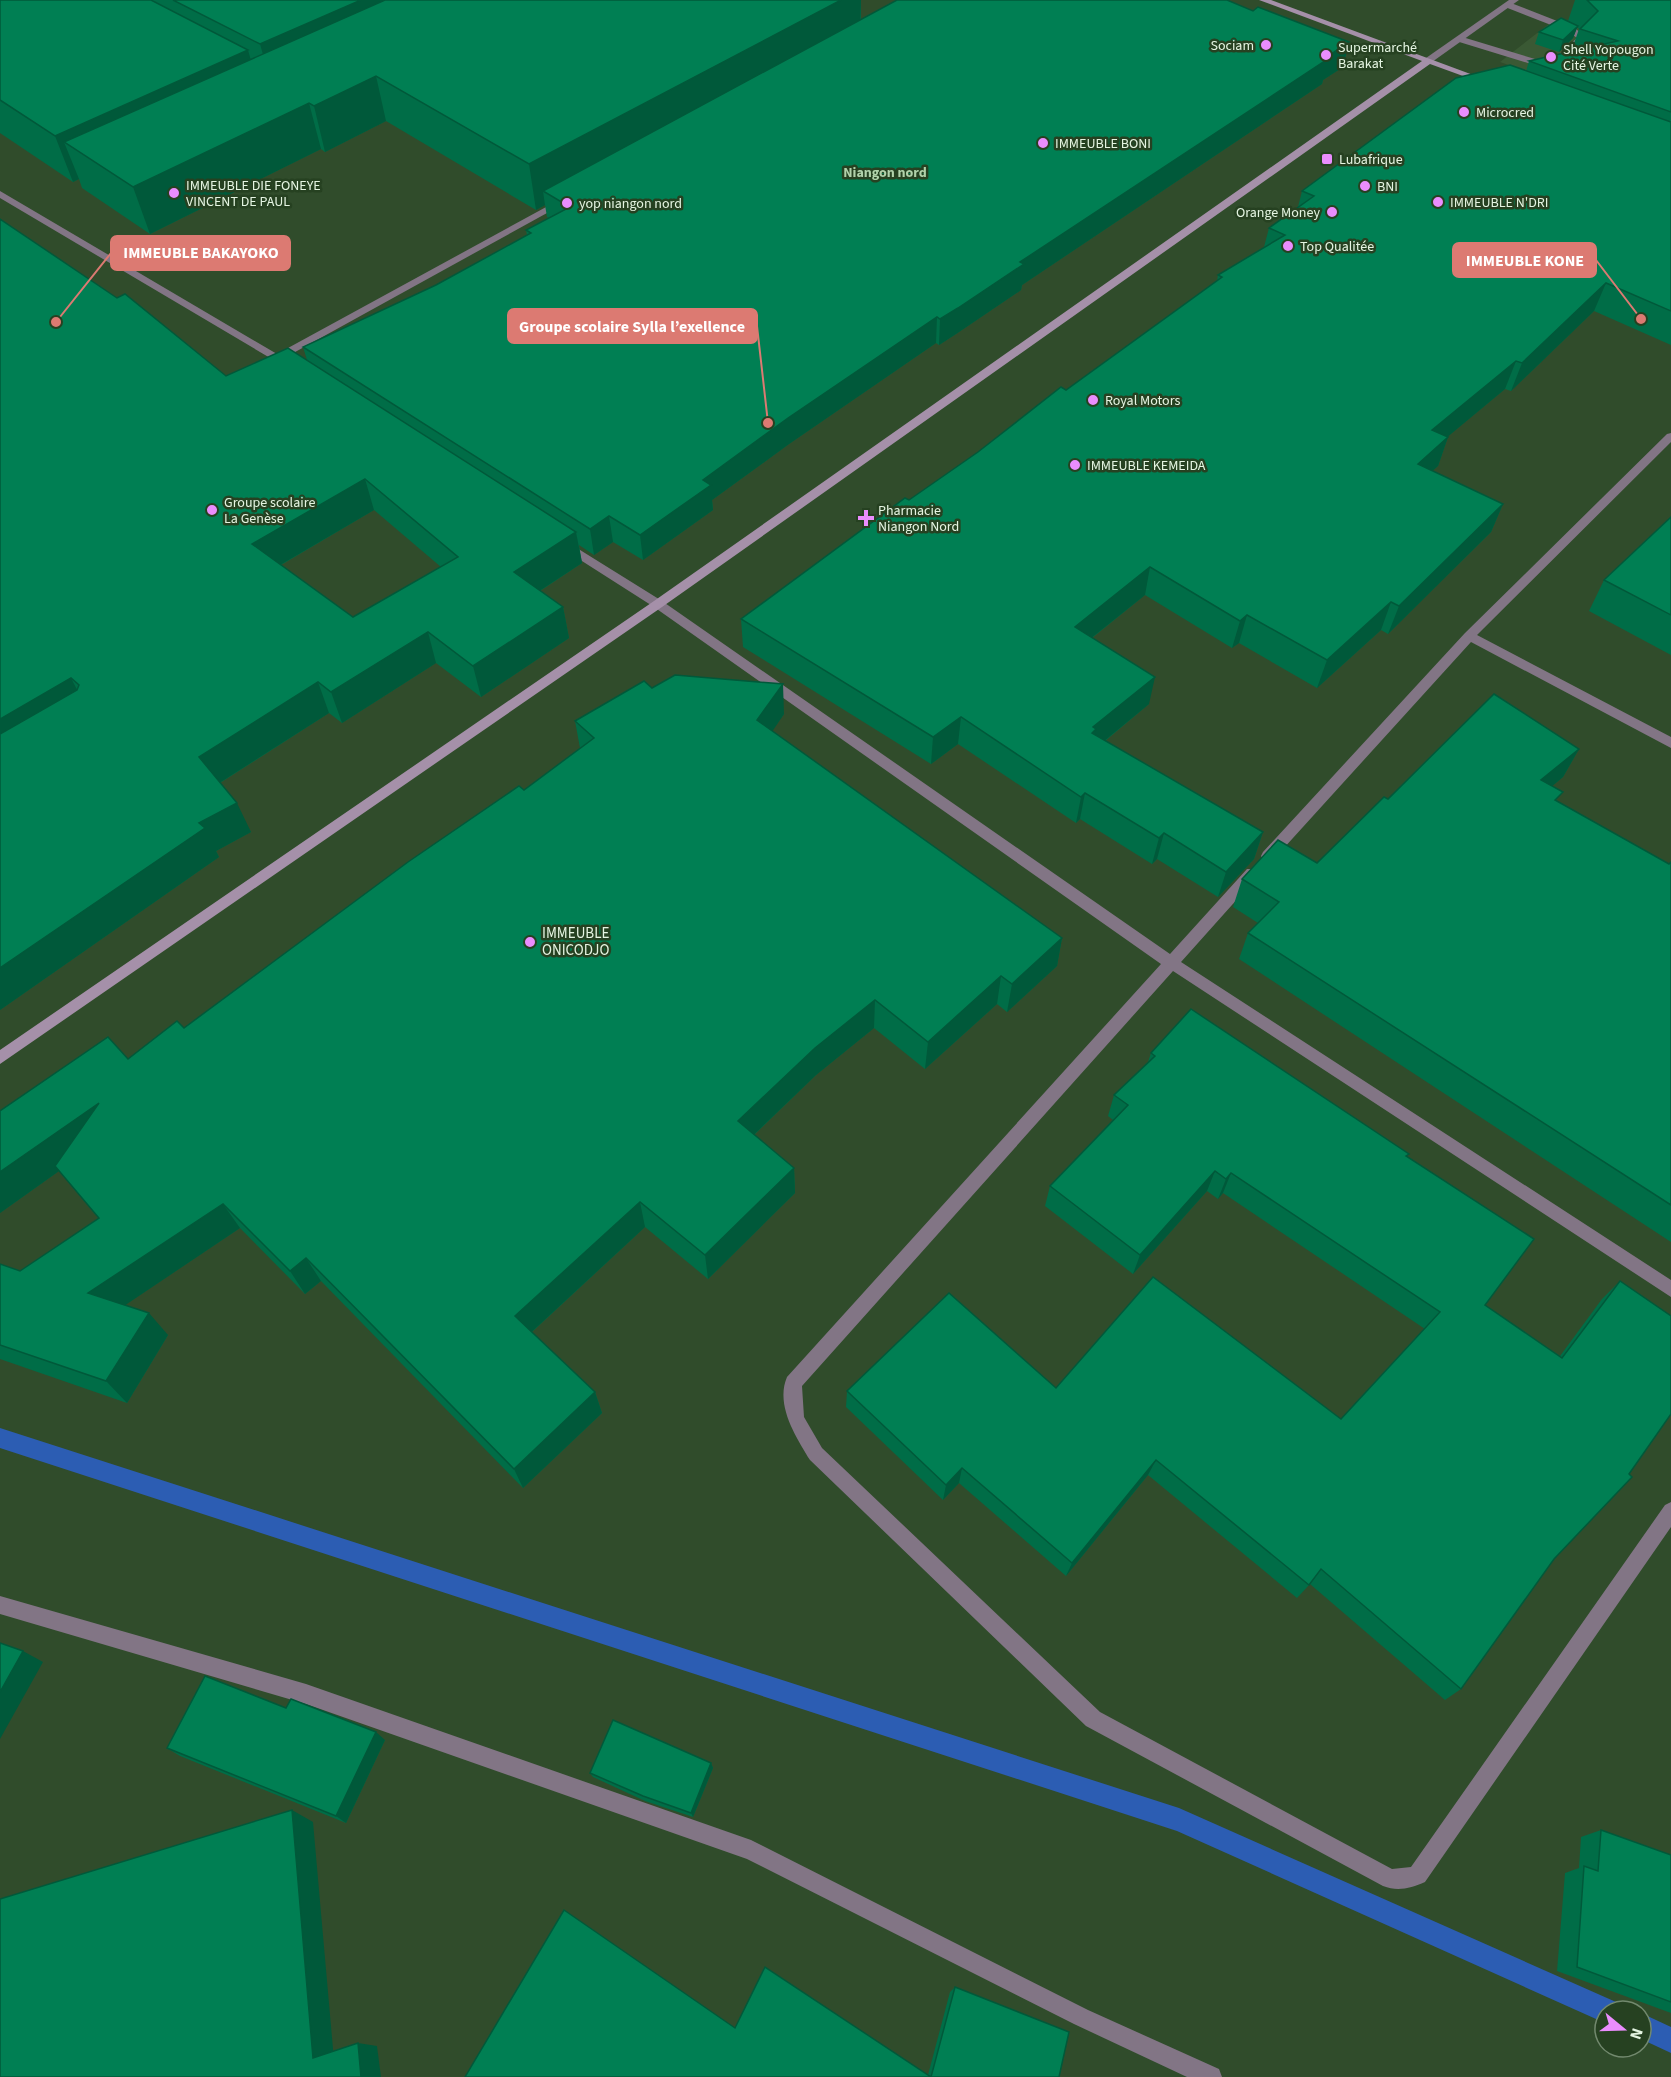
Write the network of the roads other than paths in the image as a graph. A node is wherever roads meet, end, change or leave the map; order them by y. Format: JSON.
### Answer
{"nodes":[{"id":1,"x":1263,"y":0,"type":"edge"},
{"id":2,"x":1511,"y":3,"type":"edge"},
{"id":3,"x":1459,"y":39,"type":"junction"},
{"id":4,"x":1429,"y":60,"type":"junction"},
{"id":5,"x":1494,"y":84,"type":"edge"},
{"id":6,"x":0,"y":194,"type":"edge"},
{"id":7,"x":568,"y":199,"type":"edge"},
{"id":8,"x":276,"y":358,"type":"junction"},
{"id":9,"x":286,"y":364,"type":"edge"},
{"id":10,"x":1671,"y":436,"type":"edge"},
{"id":11,"x":557,"y":539,"type":"edge"},
{"id":12,"x":658,"y":604,"type":"junction"},
{"id":13,"x":1469,"y":636,"type":"junction"},
{"id":14,"x":1671,"y":743,"type":"edge"},
{"id":15,"x":1170,"y":962,"type":"junction"},
{"id":16,"x":0,"y":1058,"type":"edge"},
{"id":17,"x":1671,"y":1289,"type":"edge"},
{"id":18,"x":1671,"y":1511,"type":"edge"},
{"id":19,"x":0,"y":1605,"type":"edge"},
{"id":20,"x":1211,"y":2077,"type":"edge"}],
"edges":[{"from":1,"to":4,"type":"street"},
{"from":2,"to":3,"type":"street"},
{"from":2,"to":3,"type":"street"},
{"from":3,"to":4,"type":"street"},
{"from":4,"to":5,"type":"street"},
{"from":4,"to":12,"type":"street"},
{"from":6,"to":8,"type":"street"},
{"from":7,"to":8,"type":"street"},
{"from":8,"to":9,"type":"street"},
{"from":10,"to":13,"type":"street"},
{"from":11,"to":12,"type":"street"},
{"from":12,"to":15,"type":"street"},
{"from":12,"to":16,"type":"street"},
{"from":13,"to":14,"type":"street"},
{"from":13,"to":15,"type":"street"},
{"from":15,"to":17,"type":"street"},
{"from":15,"to":18,"type":"street"},
{"from":19,"to":20,"type":"street"}]}
